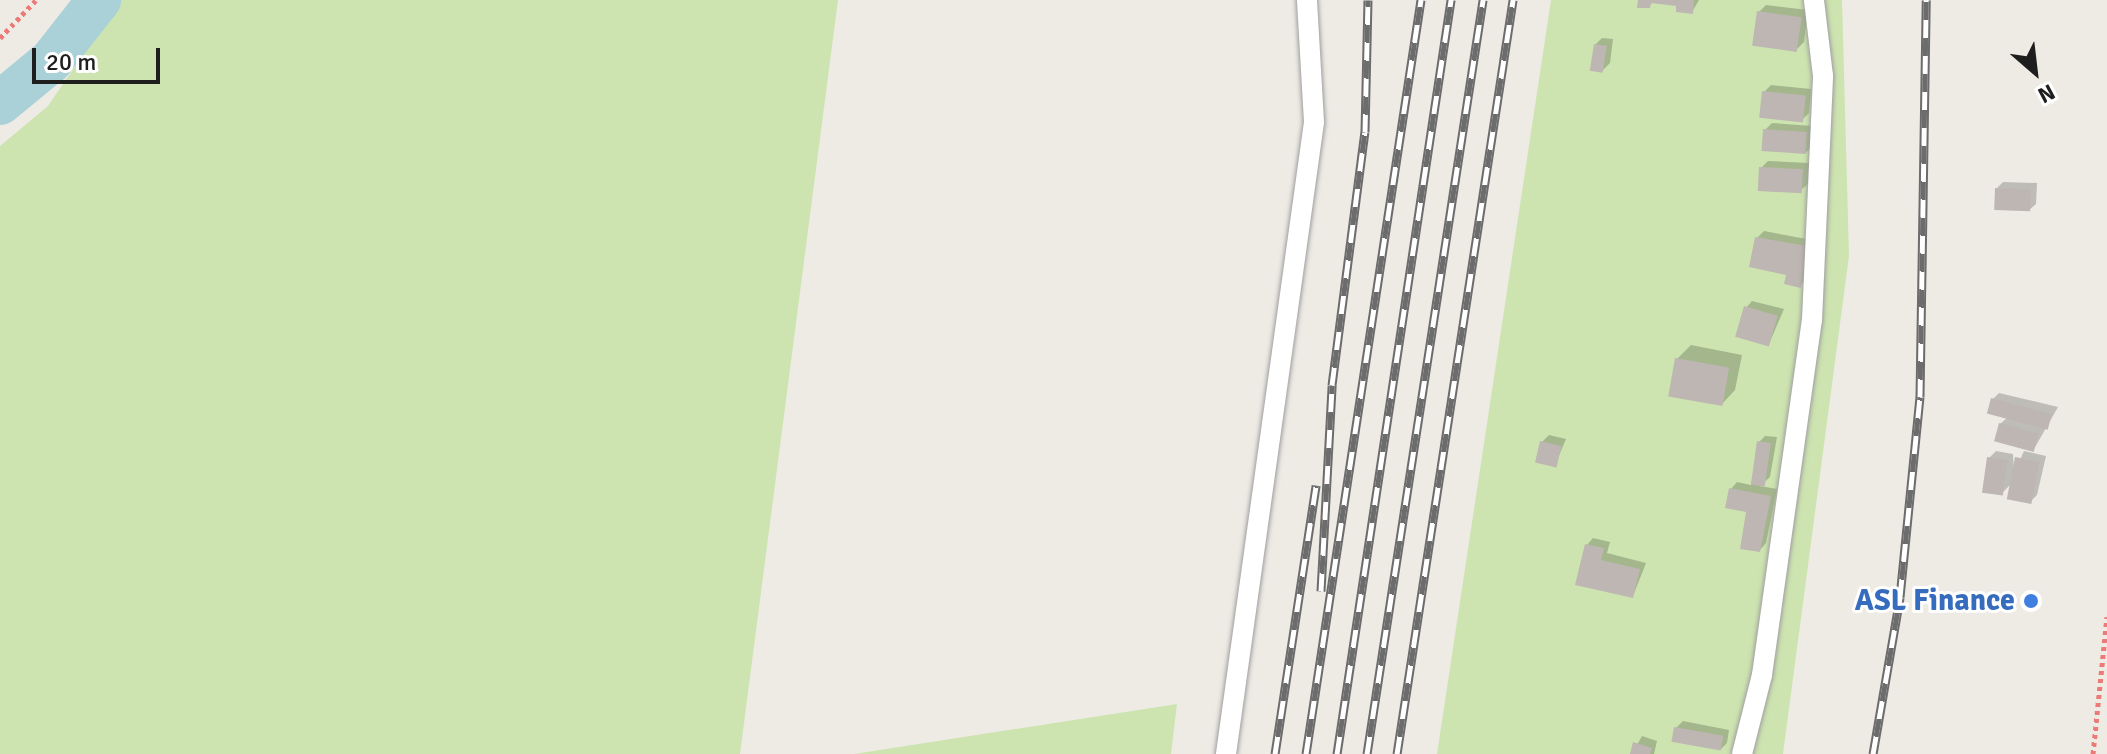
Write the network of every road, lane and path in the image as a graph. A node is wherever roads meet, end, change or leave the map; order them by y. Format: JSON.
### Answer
{"nodes":[{"id":1,"x":36,"y":0,"type":"edge"},
{"id":2,"x":1307,"y":0,"type":"edge"},
{"id":3,"x":1814,"y":0,"type":"edge"},
{"id":4,"x":0,"y":38,"type":"edge"},
{"id":5,"x":2107,"y":617,"type":"edge"},
{"id":6,"x":1226,"y":754,"type":"edge"},
{"id":7,"x":1742,"y":754,"type":"edge"},
{"id":8,"x":2093,"y":754,"type":"edge"}],
"edges":[{"from":1,"to":4,"type":"path"},
{"from":2,"to":6,"type":"lane"},
{"from":3,"to":7,"type":"lane"},
{"from":5,"to":8,"type":"path"}]}
